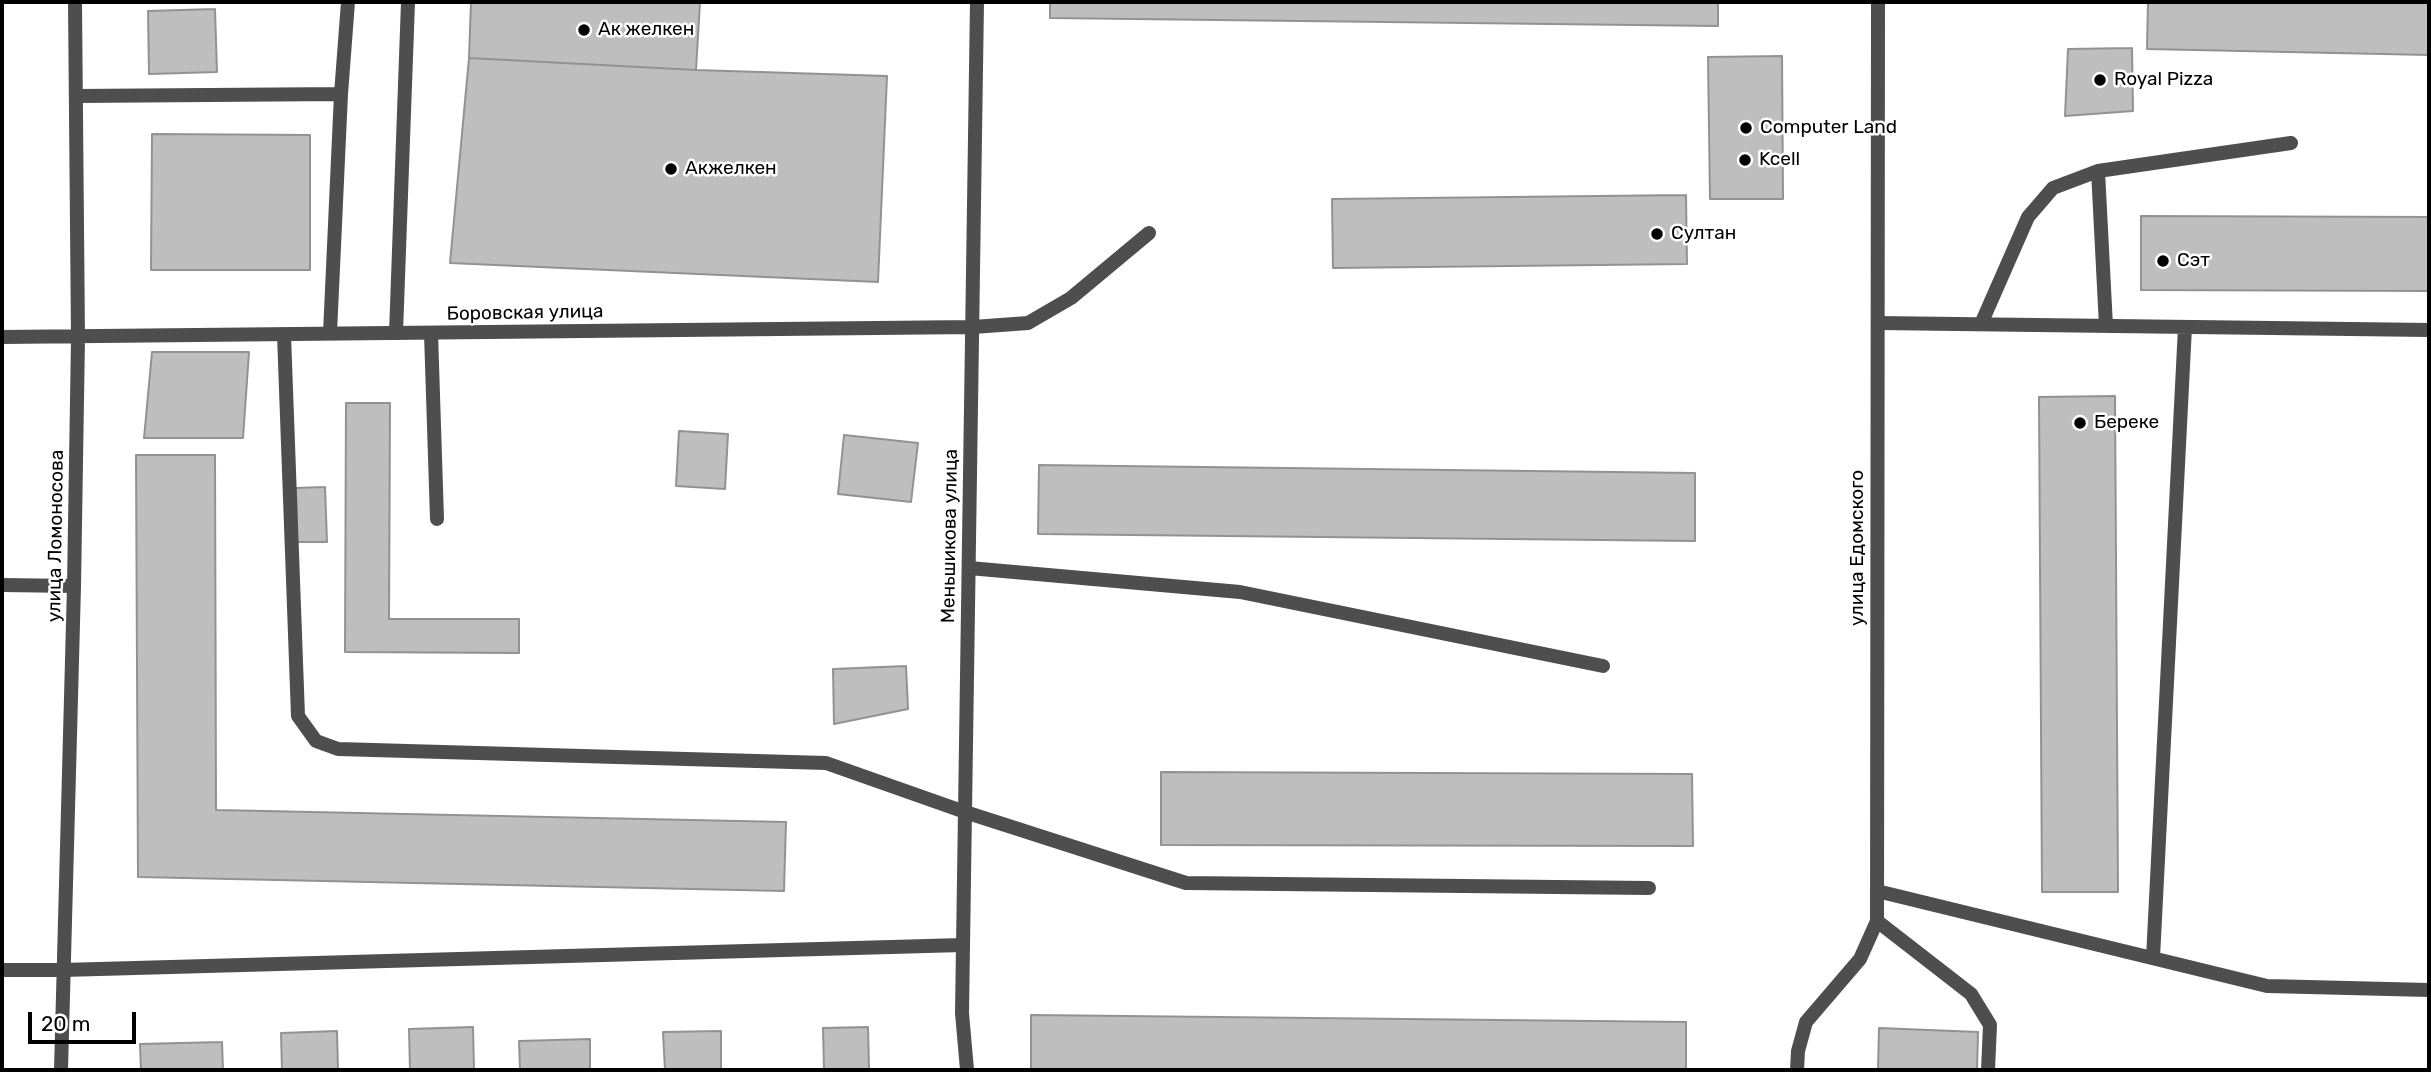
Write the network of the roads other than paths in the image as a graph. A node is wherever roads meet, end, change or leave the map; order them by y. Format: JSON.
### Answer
{"nodes":[{"id":1,"x":75,"y":2,"type":"edge"},
{"id":2,"x":348,"y":2,"type":"edge"},
{"id":3,"x":408,"y":2,"type":"edge"},
{"id":4,"x":977,"y":2,"type":"edge"},
{"id":5,"x":1878,"y":2,"type":"edge"},
{"id":6,"x":341,"y":94,"type":"junction"},
{"id":7,"x":76,"y":96,"type":"junction"},
{"id":8,"x":2291,"y":142,"type":"dead end"},
{"id":9,"x":2098,"y":170,"type":"junction"},
{"id":10,"x":1149,"y":233,"type":"dead end"},
{"id":11,"x":1878,"y":323,"type":"junction"},
{"id":12,"x":1981,"y":324,"type":"junction"},
{"id":13,"x":2106,"y":326,"type":"junction"},
{"id":14,"x":973,"y":327,"type":"junction"},
{"id":15,"x":2185,"y":327,"type":"junction"},
{"id":16,"x":2429,"y":330,"type":"edge"},
{"id":17,"x":330,"y":333,"type":"junction"},
{"id":18,"x":396,"y":333,"type":"junction"},
{"id":19,"x":431,"y":333,"type":"junction"},
{"id":20,"x":284,"y":335,"type":"junction"},
{"id":21,"x":2,"y":337,"type":"edge"},
{"id":22,"x":78,"y":338,"type":"junction"},
{"id":23,"x":437,"y":519,"type":"dead end"},
{"id":24,"x":969,"y":568,"type":"junction"},
{"id":25,"x":2,"y":585,"type":"edge"},
{"id":26,"x":74,"y":586,"type":"junction"},
{"id":27,"x":1603,"y":666,"type":"dead end"},
{"id":28,"x":965,"y":812,"type":"junction"},
{"id":29,"x":1649,"y":888,"type":"dead end"},
{"id":30,"x":1877,"y":891,"type":"junction"},
{"id":31,"x":1877,"y":921,"type":"junction"},
{"id":32,"x":963,"y":945,"type":"junction"},
{"id":33,"x":2153,"y":958,"type":"junction"},
{"id":34,"x":2,"y":970,"type":"edge"},
{"id":35,"x":64,"y":970,"type":"junction"},
{"id":36,"x":2429,"y":989,"type":"edge"},
{"id":37,"x":61,"y":1070,"type":"edge"},
{"id":38,"x":967,"y":1070,"type":"edge"},
{"id":39,"x":1797,"y":1070,"type":"edge"},
{"id":40,"x":1989,"y":1070,"type":"edge"}],
"edges":[{"from":1,"to":7,"type":"street","name":"улица Ломоносова"},
{"from":2,"to":6,"type":"street"},
{"from":3,"to":18,"type":"street"},
{"from":4,"to":14,"type":"street","name":"Меньшикова улица"},
{"from":5,"to":11,"type":"street","name":"улица Едомского"},
{"from":6,"to":7,"type":"street"},
{"from":6,"to":17,"type":"street"},
{"from":7,"to":22,"type":"street","name":"улица Ломоносова"},
{"from":8,"to":9,"type":"street"},
{"from":9,"to":12,"type":"street"},
{"from":9,"to":13,"type":"street"},
{"from":10,"to":14,"type":"street","name":"Боровская улица"},
{"from":11,"to":12,"type":"street"},
{"from":11,"to":30,"type":"street","name":"улица Едомского"},
{"from":12,"to":13,"type":"street"},
{"from":13,"to":15,"type":"street"},
{"from":14,"to":19,"type":"street","name":"Боровская улица"},
{"from":14,"to":24,"type":"street","name":"Меньшикова улица"},
{"from":15,"to":16,"type":"street"},
{"from":15,"to":33,"type":"street"},
{"from":17,"to":18,"type":"street","name":"Боровская улица"},
{"from":17,"to":20,"type":"street","name":"Боровская улица"},
{"from":18,"to":19,"type":"street","name":"Боровская улица"},
{"from":19,"to":23,"type":"street"},
{"from":20,"to":22,"type":"street","name":"Боровская улица"},
{"from":20,"to":28,"type":"street"},
{"from":21,"to":22,"type":"street","name":"Боровская улица"},
{"from":22,"to":26,"type":"street","name":"улица Ломоносова"},
{"from":24,"to":27,"type":"street"},
{"from":24,"to":28,"type":"street","name":"Меньшикова улица"},
{"from":25,"to":26,"type":"street"},
{"from":26,"to":35,"type":"street","name":"улица Ломоносова"},
{"from":28,"to":29,"type":"street"},
{"from":28,"to":32,"type":"street","name":"Меньшикова улица"},
{"from":30,"to":31,"type":"street","name":"улица Едомского"},
{"from":30,"to":33,"type":"street"},
{"from":31,"to":39,"type":"street","name":"улица Едомского"},
{"from":31,"to":40,"type":"street"},
{"from":32,"to":35,"type":"street"},
{"from":32,"to":38,"type":"street","name":"Меньшикова улица"},
{"from":33,"to":36,"type":"street"},
{"from":34,"to":35,"type":"street"},
{"from":35,"to":37,"type":"street","name":"улица Ломоносова"}]}
